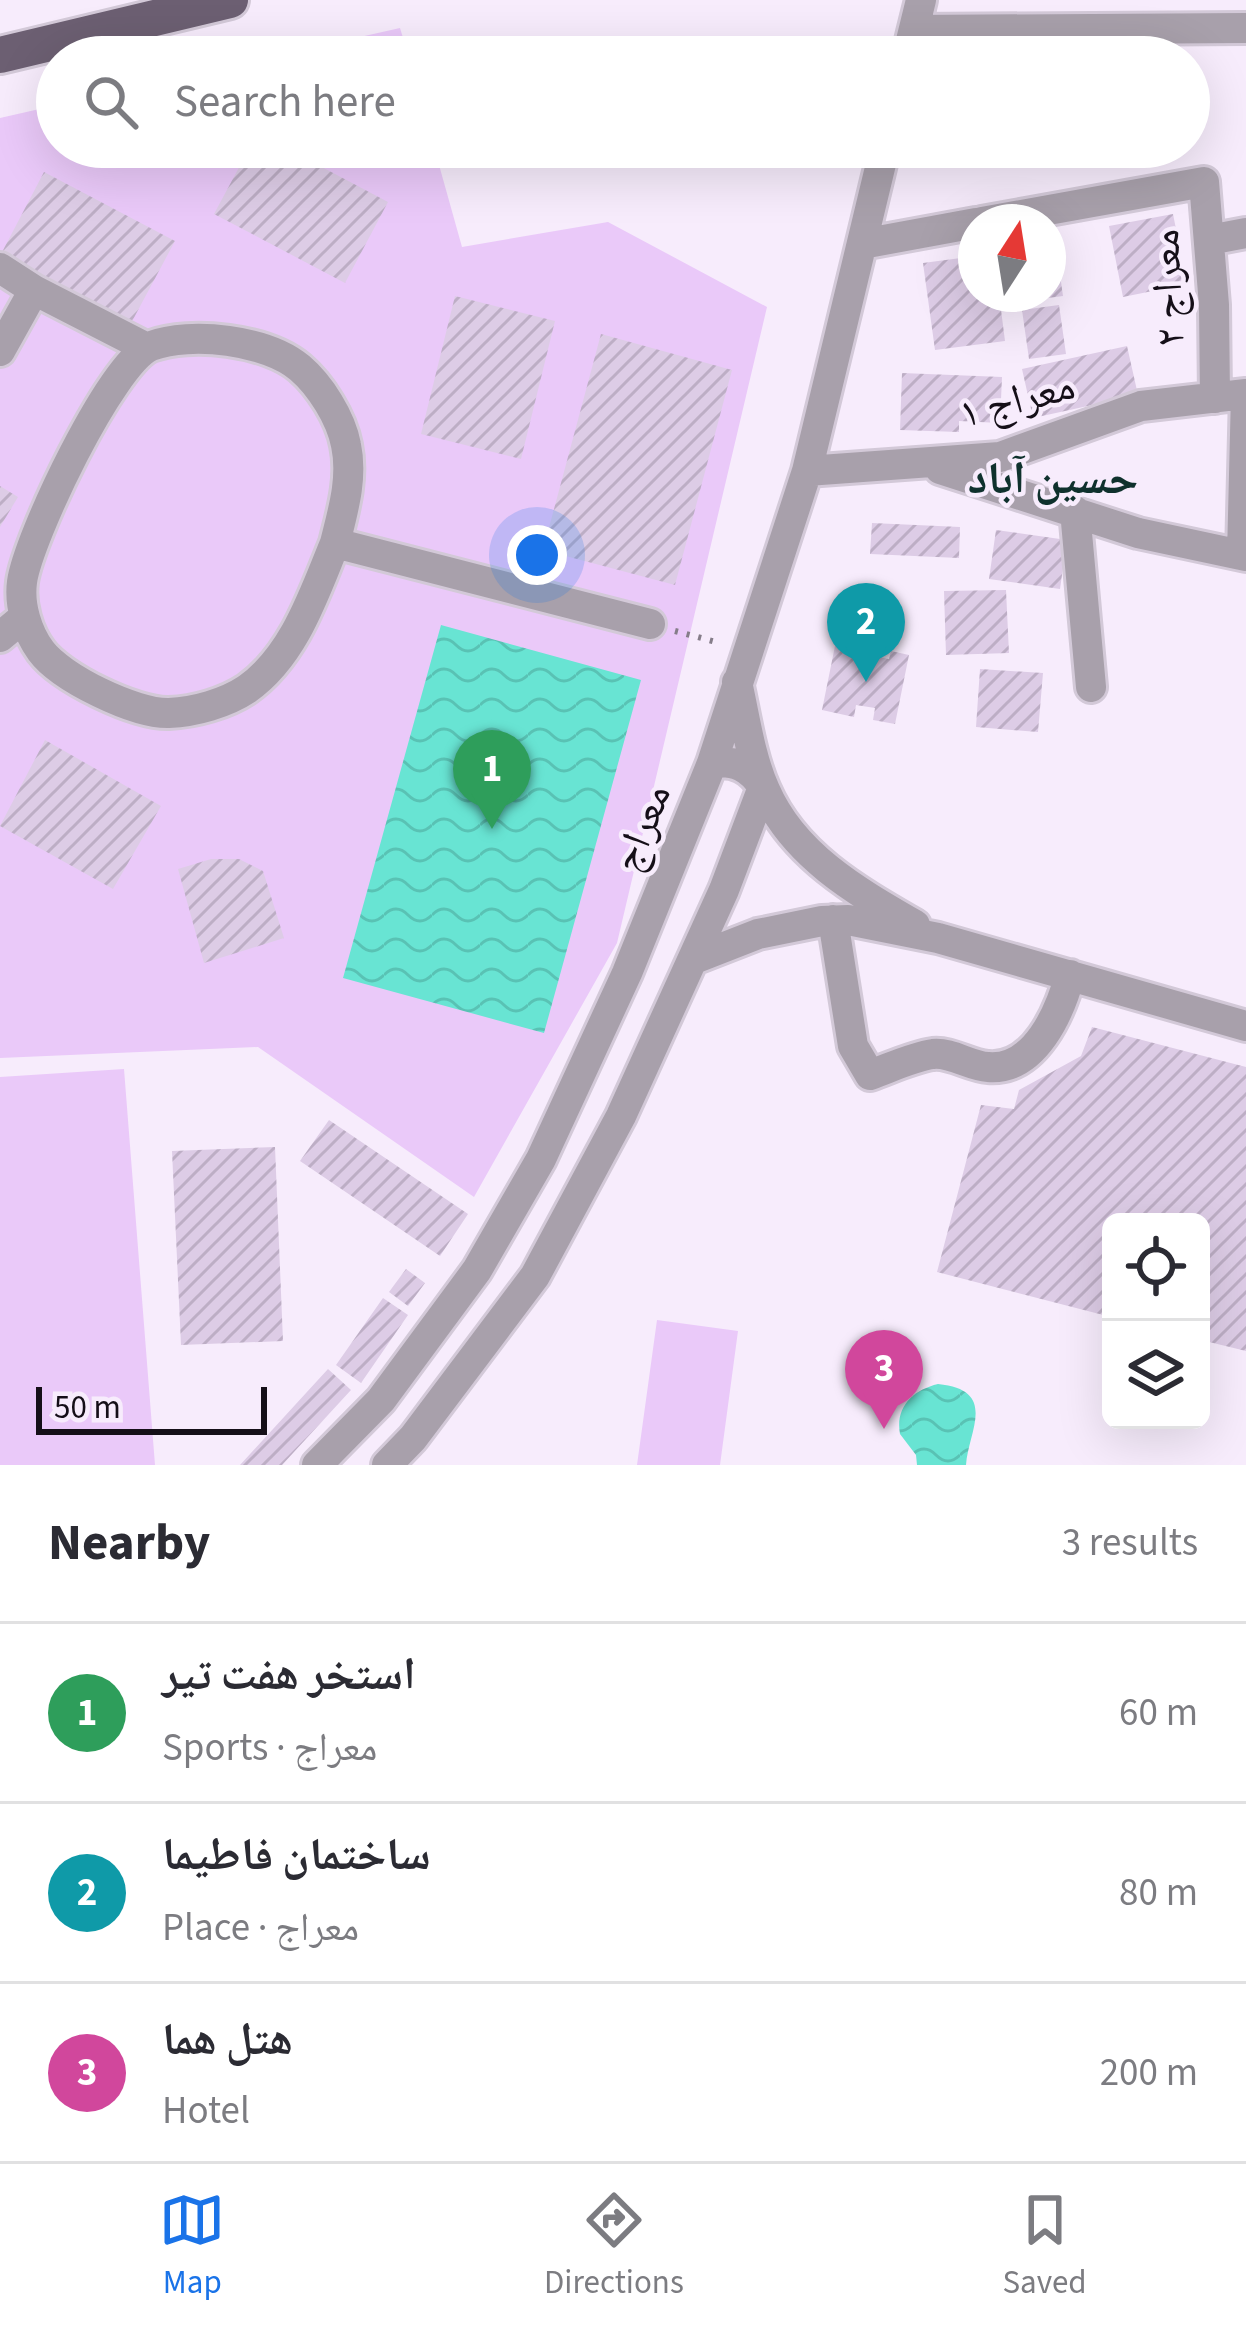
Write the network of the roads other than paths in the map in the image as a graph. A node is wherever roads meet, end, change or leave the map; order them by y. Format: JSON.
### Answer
{"nodes":[{"id":1,"x":230,"y":0,"type":"edge"},
{"id":2,"x":1246,"y":28,"type":"edge"},
{"id":3,"x":914,"y":29,"type":"edge"},
{"id":4,"x":79,"y":36,"type":"edge"},
{"id":5,"x":36,"y":46,"type":"edge"},
{"id":6,"x":0,"y":55,"type":"edge"},
{"id":7,"x":880,"y":168,"type":"edge"},
{"id":8,"x":1066,"y":207,"type":"edge"},
{"id":9,"x":958,"y":227,"type":"edge"},
{"id":10,"x":1246,"y":233,"type":"edge"},
{"id":11,"x":1209,"y":240,"type":"junction"},
{"id":12,"x":862,"y":244,"type":"junction"},
{"id":13,"x":0,"y":268,"type":"edge"},
{"id":14,"x":34,"y":290,"type":"junction"},
{"id":15,"x":147,"y":348,"type":"junction"},
{"id":16,"x":0,"y":351,"type":"edge"},
{"id":17,"x":1230,"y":396,"type":"edge"},
{"id":18,"x":921,"y":463,"type":"junction"},
{"id":19,"x":807,"y":471,"type":"junction"},
{"id":20,"x":1076,"y":511,"type":"junction"},
{"id":21,"x":335,"y":543,"type":"junction"},
{"id":22,"x":1244,"y":555,"type":"edge"},
{"id":23,"x":650,"y":624,"type":"road end"},
{"id":24,"x":12,"y":627,"type":"edge"},
{"id":25,"x":736,"y":682,"type":"junction"},
{"id":26,"x":1091,"y":687,"type":"dead end"},
{"id":27,"x":712,"y":763,"type":"junction"},
{"id":28,"x":763,"y":787,"type":"junction"},
{"id":29,"x":833,"y":920,"type":"junction"},
{"id":30,"x":938,"y":938,"type":"junction"},
{"id":31,"x":694,"y":959,"type":"junction"},
{"id":32,"x":627,"y":973,"type":"junction"},
{"id":33,"x":1070,"y":975,"type":"junction"},
{"id":34,"x":677,"y":995,"type":"junction"},
{"id":35,"x":1246,"y":1026,"type":"edge"},
{"id":36,"x":317,"y":1465,"type":"edge"},
{"id":37,"x":387,"y":1465,"type":"edge"}],
"edges":[{"from":1,"to":4,"type":"main road"},
{"from":2,"to":3,"type":"street"},
{"from":5,"to":6,"type":"main road"},
{"from":7,"to":12,"type":"street","name":"معراج"},
{"from":8,"to":11,"type":"street","name":"معراج ۲"},
{"from":9,"to":12,"type":"street","name":"معراج ۲"},
{"from":10,"to":11,"type":"street"},
{"from":11,"to":17,"type":"street","name":"معراج ۲"},
{"from":12,"to":19,"type":"street","name":"معراج"},
{"from":13,"to":14,"type":"street"},
{"from":14,"to":15,"type":"street"},
{"from":14,"to":16,"type":"street"},
{"from":15,"to":21,"type":"street"},
{"from":15,"to":24,"type":"street"},
{"from":17,"to":18,"type":"street","name":"معراج ۱"},
{"from":17,"to":22,"type":"street","name":"معراج ۲"},
{"from":18,"to":19,"type":"street","name":"معراج ۱"},
{"from":18,"to":20,"type":"street"},
{"from":19,"to":25,"type":"street","name":"معراج"},
{"from":20,"to":22,"type":"street"},
{"from":20,"to":26,"type":"street"},
{"from":21,"to":23,"type":"street"},
{"from":21,"to":24,"type":"street"},
{"from":25,"to":27,"type":"street","name":"معراج"},
{"from":25,"to":28,"type":"street"},
{"from":27,"to":28,"type":"street"},
{"from":27,"to":32,"type":"street","name":"معراج"},
{"from":28,"to":30,"type":"street"},
{"from":28,"to":31,"type":"street"},
{"from":29,"to":30,"type":"street"},
{"from":29,"to":31,"type":"street"},
{"from":29,"to":33,"type":"street"},
{"from":30,"to":33,"type":"street"},
{"from":31,"to":34,"type":"street"},
{"from":32,"to":34,"type":"street"},
{"from":32,"to":36,"type":"street","name":"معراج"},
{"from":33,"to":35,"type":"street"},
{"from":34,"to":37,"type":"street"}]}
